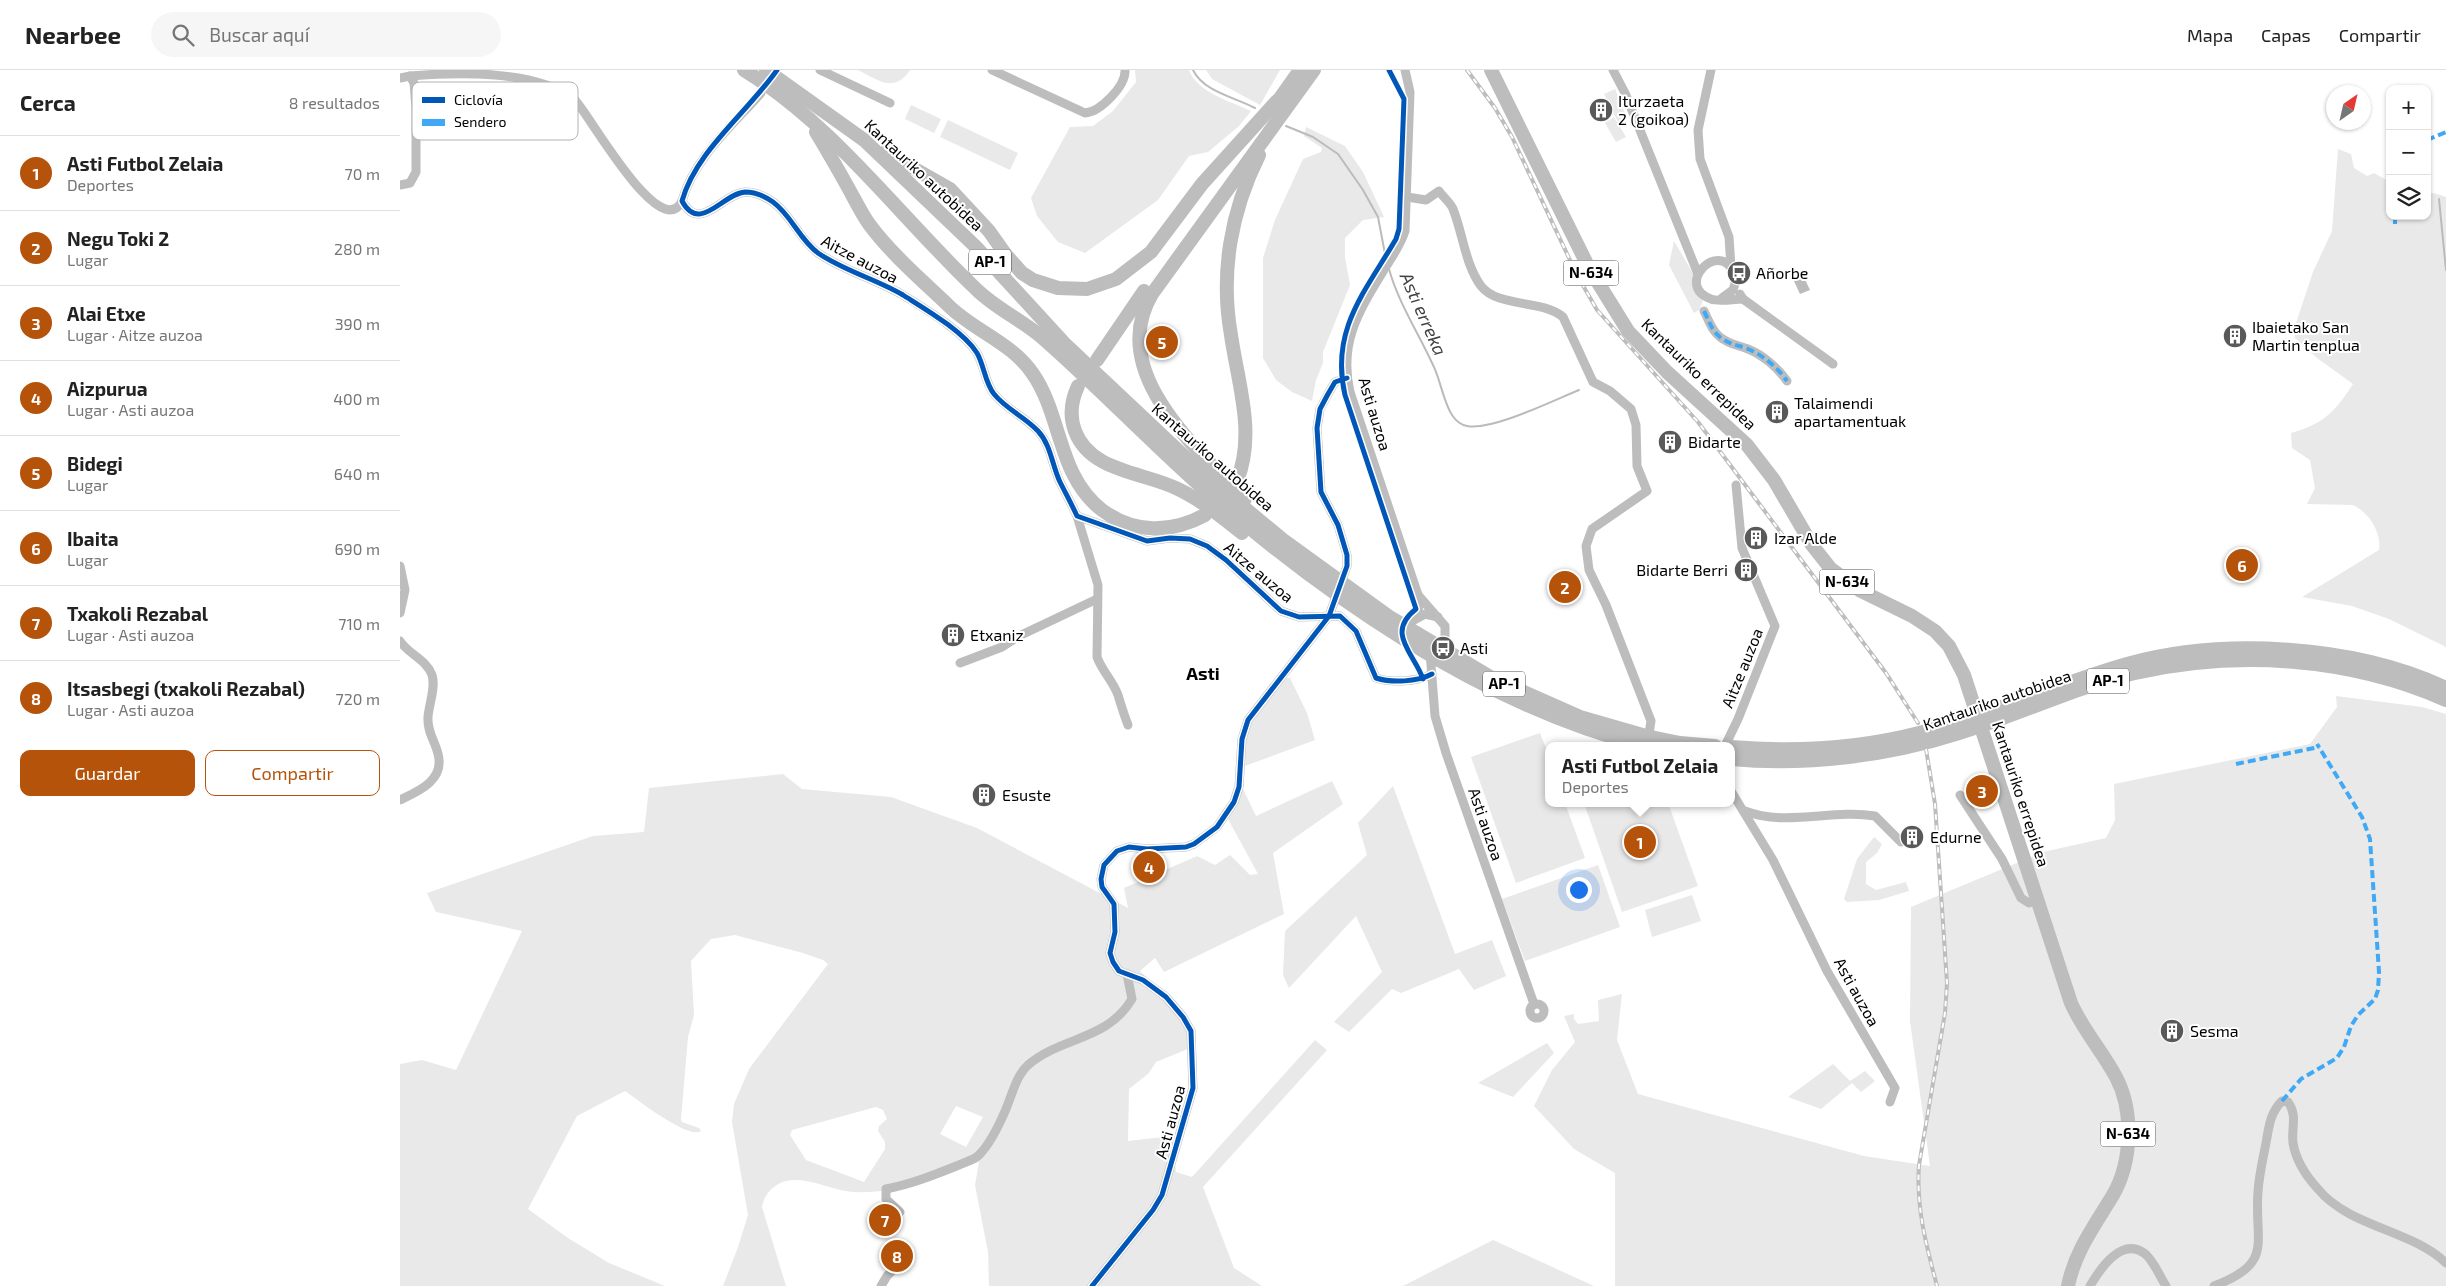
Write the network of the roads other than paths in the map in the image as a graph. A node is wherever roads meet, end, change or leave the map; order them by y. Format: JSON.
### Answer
{"nodes":[{"id":1,"x":744,"y":70,"type":"edge"},
{"id":2,"x":766,"y":70,"type":"edge"},
{"id":3,"x":820,"y":70,"type":"edge"},
{"id":4,"x":992,"y":70,"type":"edge"},
{"id":5,"x":1125,"y":70,"type":"edge"},
{"id":6,"x":1300,"y":70,"type":"edge"},
{"id":7,"x":1314,"y":70,"type":"edge"},
{"id":8,"x":1405,"y":70,"type":"edge"},
{"id":9,"x":1491,"y":70,"type":"edge"},
{"id":10,"x":1613,"y":70,"type":"edge"},
{"id":11,"x":1711,"y":70,"type":"edge"},
{"id":12,"x":410,"y":76,"type":"junction"},
{"id":13,"x":400,"y":78,"type":"edge"},
{"id":14,"x":413,"y":82,"type":"edge"},
{"id":15,"x":527,"y":82,"type":"edge"},
{"id":16,"x":761,"y":93,"type":"dead end"},
{"id":17,"x":1278,"y":101,"type":"junction"},
{"id":18,"x":890,"y":103,"type":"dead end"},
{"id":19,"x":578,"y":104,"type":"edge"},
{"id":20,"x":804,"y":112,"type":"junction"},
{"id":21,"x":1278,"y":121,"type":"junction"},
{"id":22,"x":416,"y":140,"type":"edge"},
{"id":23,"x":864,"y":140,"type":"junction"},
{"id":24,"x":400,"y":185,"type":"edge"},
{"id":25,"x":1406,"y":197,"type":"junction"},
{"id":26,"x":682,"y":201,"type":"junction"},
{"id":27,"x":1728,"y":249,"type":"junction"},
{"id":28,"x":1694,"y":261,"type":"junction"},
{"id":29,"x":1711,"y":262,"type":"junction"},
{"id":30,"x":1731,"y":268,"type":"junction"},
{"id":31,"x":1698,"y":274,"type":"junction"},
{"id":32,"x":1734,"y":286,"type":"junction"},
{"id":33,"x":1722,"y":298,"type":"junction"},
{"id":34,"x":1742,"y":299,"type":"junction"},
{"id":35,"x":1704,"y":311,"type":"dead end"},
{"id":36,"x":1097,"y":360,"type":"dead end"},
{"id":37,"x":1833,"y":364,"type":"dead end"},
{"id":38,"x":1347,"y":378,"type":"junction"},
{"id":39,"x":1787,"y":381,"type":"dead end"},
{"id":40,"x":1078,"y":386,"type":"dead end"},
{"id":41,"x":1237,"y":481,"type":"dead end"},
{"id":42,"x":1736,"y":485,"type":"dead end"},
{"id":43,"x":1205,"y":515,"type":"dead end"},
{"id":44,"x":1077,"y":516,"type":"junction"},
{"id":45,"x":1283,"y":540,"type":"junction"},
{"id":46,"x":400,"y":566,"type":"edge"},
{"id":47,"x":1313,"y":575,"type":"junction"},
{"id":48,"x":1418,"y":595,"type":"junction"},
{"id":49,"x":1097,"y":599,"type":"junction"},
{"id":50,"x":400,"y":613,"type":"edge"},
{"id":51,"x":1328,"y":616,"type":"junction"},
{"id":52,"x":1438,"y":616,"type":"junction"},
{"id":53,"x":1416,"y":618,"type":"junction"},
{"id":54,"x":1444,"y":638,"type":"junction"},
{"id":55,"x":400,"y":641,"type":"edge"},
{"id":56,"x":1433,"y":648,"type":"junction"},
{"id":57,"x":1448,"y":656,"type":"junction"},
{"id":58,"x":960,"y":663,"type":"dead end"},
{"id":59,"x":1432,"y":664,"type":"junction"},
{"id":60,"x":1432,"y":674,"type":"junction"},
{"id":61,"x":2446,"y":688,"type":"edge"},
{"id":62,"x":2446,"y":700,"type":"edge"},
{"id":63,"x":1128,"y":725,"type":"dead end"},
{"id":64,"x":1642,"y":742,"type":"edge"},
{"id":65,"x":1643,"y":742,"type":"edge"},
{"id":66,"x":1646,"y":742,"type":"edge"},
{"id":67,"x":1675,"y":742,"type":"edge"},
{"id":68,"x":1727,"y":742,"type":"edge"},
{"id":69,"x":1735,"y":748,"type":"edge"},
{"id":70,"x":1776,"y":756,"type":"junction"},
{"id":71,"x":1735,"y":759,"type":"edge"},
{"id":72,"x":1960,"y":795,"type":"dead end"},
{"id":73,"x":1735,"y":797,"type":"edge"},
{"id":74,"x":400,"y":800,"type":"edge"},
{"id":75,"x":1745,"y":811,"type":"junction"},
{"id":76,"x":1901,"y":842,"type":"dead end"},
{"id":77,"x":2036,"y":899,"type":"junction"},
{"id":78,"x":1127,"y":974,"type":"junction"},
{"id":79,"x":1534,"y":1004,"type":"dead end"},
{"id":80,"x":1890,"y":1102,"type":"dead end"},
{"id":81,"x":900,"y":1212,"type":"dead end"},
{"id":82,"x":908,"y":1255,"type":"dead end"},
{"id":83,"x":2446,"y":1263,"type":"edge"},
{"id":84,"x":881,"y":1286,"type":"edge"},
{"id":85,"x":1092,"y":1286,"type":"edge"},
{"id":86,"x":2068,"y":1286,"type":"edge"},
{"id":87,"x":2090,"y":1286,"type":"edge"},
{"id":88,"x":2166,"y":1286,"type":"edge"},
{"id":89,"x":2214,"y":1286,"type":"edge"}],
"edges":[{"from":1,"to":20,"type":"highway","name":"Kantauriko autobidea","number":"AP-1"},
{"from":2,"to":23,"type":"highway","name":"Kantauriko autobidea","number":"AP-1"},
{"from":3,"to":18,"type":"street"},
{"from":4,"to":5,"type":"street"},
{"from":6,"to":17,"type":"highway"},
{"from":7,"to":21,"type":"highway"},
{"from":8,"to":25,"type":"street","name":"Asti auzoa"},
{"from":9,"to":77,"type":"highway","name":"Kantauriko errepidea","number":"N-634"},
{"from":10,"to":28,"type":"street"},
{"from":11,"to":27,"type":"street"},
{"from":12,"to":13,"type":"street"},
{"from":12,"to":14,"type":"street"},
{"from":12,"to":15,"type":"street"},
{"from":16,"to":26,"type":"street"},
{"from":17,"to":23,"type":"highway"},
{"from":17,"to":36,"type":"highway"},
{"from":19,"to":26,"type":"street"},
{"from":20,"to":43,"type":"highway"},
{"from":20,"to":47,"type":"highway","name":"Kantauriko autobidea","number":"AP-1"},
{"from":21,"to":41,"type":"highway"},
{"from":21,"to":45,"type":"highway"},
{"from":22,"to":24,"type":"street"},
{"from":23,"to":45,"type":"highway","name":"Kantauriko autobidea","number":"AP-1"},
{"from":25,"to":38,"type":"street","name":"Asti auzoa"},
{"from":25,"to":66,"type":"street"},
{"from":26,"to":44,"type":"street","name":"Aitze auzoa"},
{"from":27,"to":29,"type":"street"},
{"from":27,"to":30,"type":"street"},
{"from":28,"to":29,"type":"street"},
{"from":28,"to":31,"type":"street"},
{"from":29,"to":30,"type":"street"},
{"from":29,"to":31,"type":"street"},
{"from":30,"to":32,"type":"street"},
{"from":31,"to":33,"type":"street"},
{"from":32,"to":33,"type":"street"},
{"from":32,"to":34,"type":"street"},
{"from":33,"to":34,"type":"street"},
{"from":34,"to":37,"type":"street"},
{"from":35,"to":39,"type":"street"},
{"from":38,"to":48,"type":"street","name":"Asti auzoa"},
{"from":38,"to":51,"type":"street"},
{"from":40,"to":47,"type":"highway"},
{"from":42,"to":68,"type":"street","name":"Aitze auzoa"},
{"from":44,"to":49,"type":"street"},
{"from":44,"to":51,"type":"street","name":"Aitze auzoa"},
{"from":45,"to":47,"type":"highway","name":"Kantauriko autobidea","number":"AP-1"},
{"from":46,"to":50,"type":"street"},
{"from":47,"to":64,"type":"highway","name":"Kantauriko autobidea","number":"AP-1"},
{"from":47,"to":67,"type":"highway","name":"Kantauriko autobidea","number":"AP-1"},
{"from":48,"to":52,"type":"street","name":"Asti auzoa"},
{"from":48,"to":53,"type":"street","name":"Asti auzoa"},
{"from":49,"to":58,"type":"street"},
{"from":49,"to":63,"type":"street"},
{"from":51,"to":60,"type":"street","name":"Aitze auzoa"},
{"from":51,"to":78,"type":"street","name":"Asti auzoa"},
{"from":52,"to":53,"type":"street"},
{"from":52,"to":54,"type":"street"},
{"from":53,"to":56,"type":"street"},
{"from":54,"to":56,"type":"street"},
{"from":54,"to":57,"type":"street"},
{"from":55,"to":74,"type":"street"},
{"from":56,"to":57,"type":"street"},
{"from":56,"to":59,"type":"street","name":"Asti auzoa"},
{"from":57,"to":59,"type":"street"},
{"from":57,"to":65,"type":"street"},
{"from":59,"to":60,"type":"street","name":"Asti auzoa"},
{"from":60,"to":79,"type":"street","name":"Asti auzoa"},
{"from":61,"to":70,"type":"highway","name":"Kantauriko autobidea","number":"AP-1"},
{"from":62,"to":70,"type":"highway","name":"Kantauriko autobidea","number":"AP-1"},
{"from":69,"to":70,"type":"highway","name":"Kantauriko autobidea","number":"AP-1"},
{"from":70,"to":71,"type":"highway","name":"Kantauriko autobidea","number":"AP-1"},
{"from":72,"to":77,"type":"street"},
{"from":73,"to":75,"type":"street","name":"Asti auzoa"},
{"from":75,"to":76,"type":"street"},
{"from":75,"to":80,"type":"street","name":"Asti auzoa"},
{"from":77,"to":86,"type":"highway","name":"Kantauriko errepidea","number":"N-634"},
{"from":78,"to":81,"type":"street"},
{"from":78,"to":85,"type":"street","name":"Asti auzoa"},
{"from":82,"to":84,"type":"street"},
{"from":83,"to":89,"type":"street"},
{"from":87,"to":88,"type":"street"}]}
